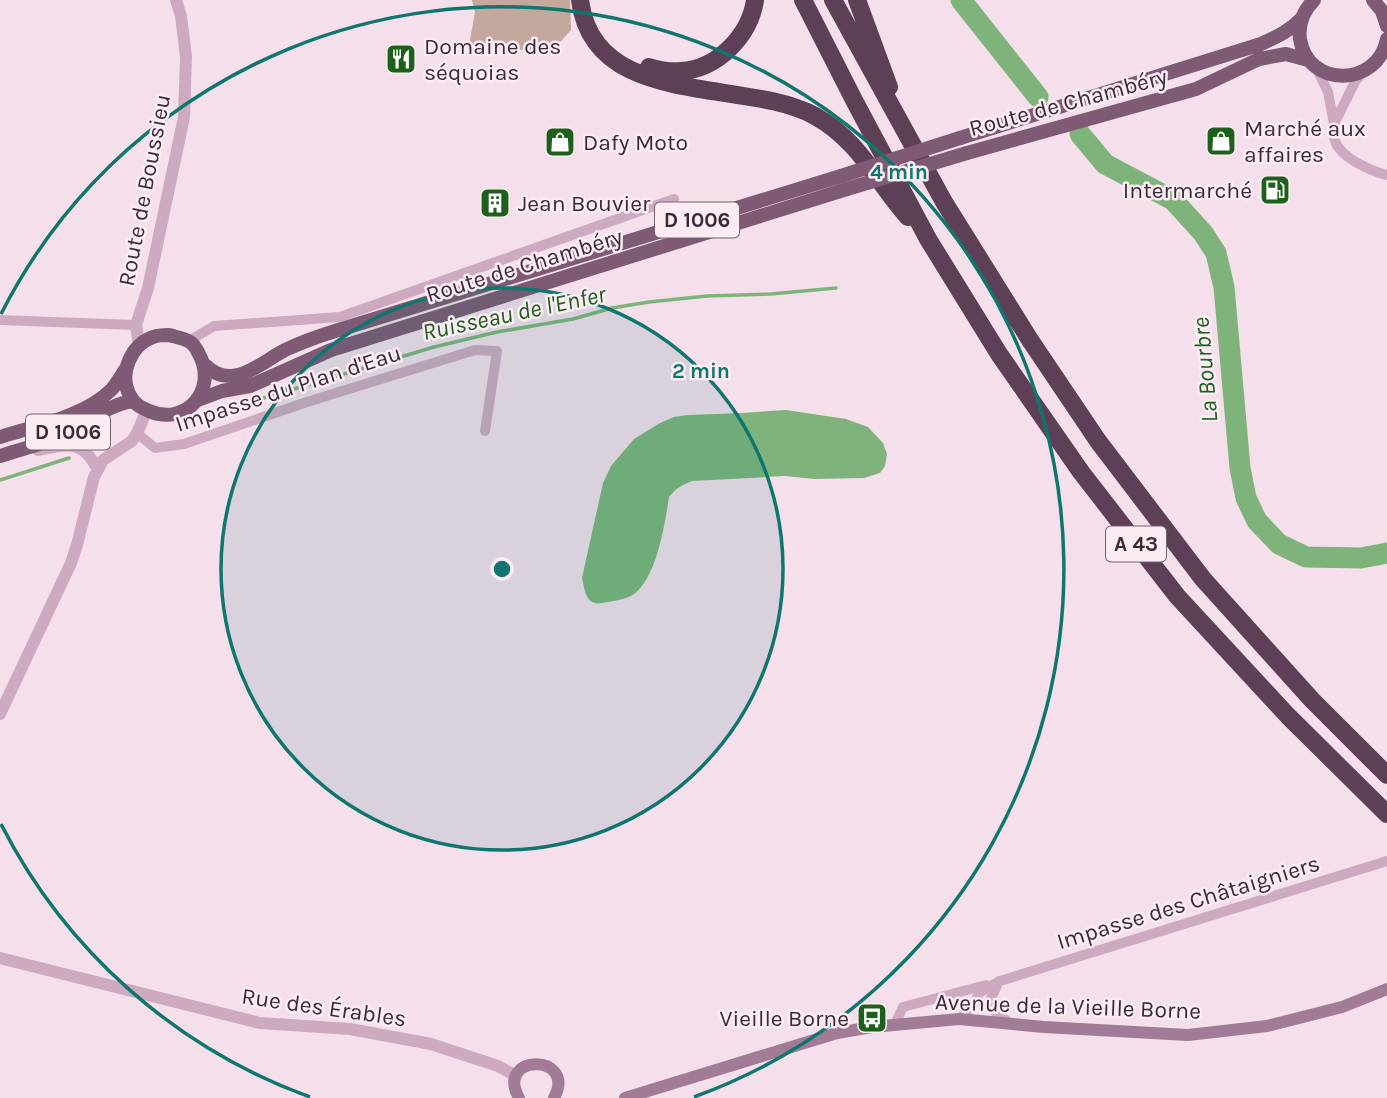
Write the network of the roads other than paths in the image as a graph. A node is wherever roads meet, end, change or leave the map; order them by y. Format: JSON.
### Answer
{"nodes":[{"id":1,"x":176,"y":0,"type":"edge"},
{"id":2,"x":580,"y":0,"type":"edge"},
{"id":3,"x":590,"y":0,"type":"edge"},
{"id":4,"x":755,"y":0,"type":"edge"},
{"id":5,"x":803,"y":0,"type":"edge"},
{"id":6,"x":832,"y":0,"type":"edge"},
{"id":7,"x":857,"y":0,"type":"edge"},
{"id":8,"x":1314,"y":0,"type":"edge"},
{"id":9,"x":1379,"y":2,"type":"edge"},
{"id":10,"x":1301,"y":18,"type":"junction"},
{"id":11,"x":1387,"y":26,"type":"edge"},
{"id":12,"x":1387,"y":41,"type":"edge"},
{"id":13,"x":1312,"y":63,"type":"junction"},
{"id":14,"x":1362,"y":73,"type":"junction"},
{"id":15,"x":1334,"y":124,"type":"junction"},
{"id":16,"x":904,"y":133,"type":"junction"},
{"id":17,"x":1387,"y":175,"type":"edge"},
{"id":18,"x":844,"y":182,"type":"junction"},
{"id":19,"x":674,"y":199,"type":"dead end"},
{"id":20,"x":928,"y":239,"type":"junction"},
{"id":21,"x":0,"y":320,"type":"edge"},
{"id":22,"x":136,"y":325,"type":"junction"},
{"id":23,"x":189,"y":341,"type":"junction"},
{"id":24,"x":139,"y":345,"type":"junction"},
{"id":25,"x":205,"y":365,"type":"junction"},
{"id":26,"x":127,"y":367,"type":"junction"},
{"id":27,"x":198,"y":400,"type":"junction"},
{"id":28,"x":133,"y":401,"type":"junction"},
{"id":29,"x":147,"y":410,"type":"junction"},
{"id":30,"x":485,"y":431,"type":"dead end"},
{"id":31,"x":137,"y":433,"type":"junction"},
{"id":32,"x":0,"y":437,"type":"edge"},
{"id":33,"x":0,"y":457,"type":"edge"},
{"id":34,"x":98,"y":470,"type":"junction"},
{"id":35,"x":0,"y":714,"type":"edge"},
{"id":36,"x":1387,"y":775,"type":"edge"},
{"id":37,"x":1387,"y":814,"type":"edge"},
{"id":38,"x":1387,"y":861,"type":"edge"},
{"id":39,"x":0,"y":958,"type":"edge"},
{"id":40,"x":1000,"y":981,"type":"junction"},
{"id":41,"x":1387,"y":989,"type":"edge"},
{"id":42,"x":959,"y":1019,"type":"junction"},
{"id":43,"x":895,"y":1024,"type":"junction"},
{"id":44,"x":1011,"y":1024,"type":"junction"},
{"id":45,"x":516,"y":1076,"type":"junction"},
{"id":46,"x":558,"y":1097,"type":"edge"},
{"id":47,"x":519,"y":1098,"type":"edge"},
{"id":48,"x":625,"y":1098,"type":"edge"}],
"edges":[{"from":1,"to":22,"type":"street","name":"Route de Boussieu"},
{"from":2,"to":20,"type":"highway"},
{"from":3,"to":4,"type":"highway"},
{"from":5,"to":20,"type":"highway","number":"A 43"},
{"from":6,"to":16,"type":"highway","number":"A 43"},
{"from":7,"to":16,"type":"highway"},
{"from":8,"to":10,"type":"main road","name":"Route de Chambéry"},
{"from":9,"to":11,"type":"main road"},
{"from":10,"to":13,"type":"main road"},
{"from":10,"to":18,"type":"main road","name":"Route de Chambéry","number":"D 1006","bridge":true},
{"from":12,"to":14,"type":"main road"},
{"from":13,"to":14,"type":"main road","name":"Route de Chambéry"},
{"from":13,"to":15,"type":"street"},
{"from":13,"to":18,"type":"main road","name":"Route de Chambéry","number":"D 1006","bridge":true},
{"from":14,"to":15,"type":"street"},
{"from":15,"to":17,"type":"street"},
{"from":16,"to":36,"type":"highway","number":"A 43"},
{"from":18,"to":25,"type":"main road","name":"Route de Chambéry","number":"D 1006"},
{"from":18,"to":27,"type":"main road","name":"Route de Chambéry","number":"D 1006"},
{"from":19,"to":23,"type":"street"},
{"from":20,"to":37,"type":"highway","number":"A 43"},
{"from":21,"to":22,"type":"street"},
{"from":22,"to":24,"type":"street","name":"Route de Boussieu"},
{"from":23,"to":24,"type":"main road"},
{"from":23,"to":25,"type":"main road"},
{"from":24,"to":26,"type":"main road"},
{"from":25,"to":27,"type":"main road"},
{"from":26,"to":28,"type":"main road"},
{"from":26,"to":32,"type":"main road","number":"D 1006"},
{"from":27,"to":29,"type":"main road"},
{"from":28,"to":29,"type":"main road"},
{"from":28,"to":33,"type":"main road","number":"D 1006"},
{"from":29,"to":31,"type":"street"},
{"from":30,"to":31,"type":"street","name":"Impasse du Plan d'Eau"},
{"from":31,"to":34,"type":"street"},
{"from":33,"to":34,"type":"street"},
{"from":34,"to":35,"type":"street"},
{"from":38,"to":40,"type":"street","name":"Impasse des Châtaigniers"},
{"from":39,"to":45,"type":"street","name":"Rue des Érables"},
{"from":40,"to":42,"type":"street","name":"Impasse des Châtaigniers"},
{"from":40,"to":43,"type":"street"},
{"from":40,"to":44,"type":"street"},
{"from":41,"to":44,"type":"main road","name":"Avenue de la Vieille Borne"},
{"from":42,"to":43,"type":"main road","name":"Avenue de la Vieille Borne"},
{"from":42,"to":44,"type":"main road","name":"Avenue de la Vieille Borne"},
{"from":43,"to":48,"type":"main road","name":"Avenue de la Vieille Borne"},
{"from":45,"to":46,"type":"main road"},
{"from":45,"to":47,"type":"main road"}]}
